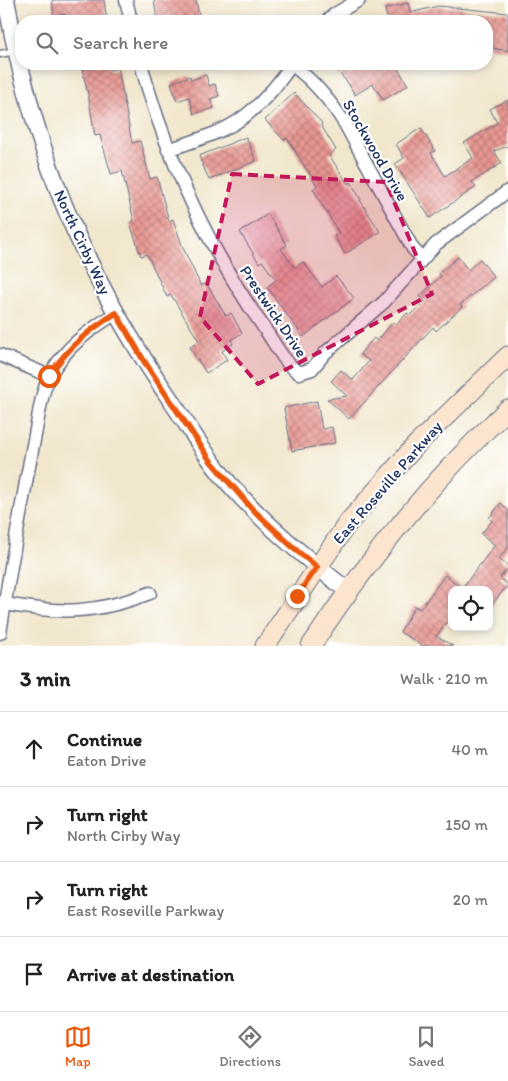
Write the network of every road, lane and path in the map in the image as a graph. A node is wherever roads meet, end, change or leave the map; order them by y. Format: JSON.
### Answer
{"nodes":[{"id":1,"x":6,"y":0,"type":"edge"},
{"id":2,"x":126,"y":0,"type":"edge"},
{"id":3,"x":352,"y":1,"type":"edge"},
{"id":4,"x":129,"y":15,"type":"edge"},
{"id":5,"x":334,"y":15,"type":"edge"},
{"id":6,"x":8,"y":53,"type":"edge"},
{"id":7,"x":143,"y":70,"type":"edge"},
{"id":8,"x":288,"y":70,"type":"edge"},
{"id":9,"x":299,"y":70,"type":"edge"},
{"id":10,"x":168,"y":150,"type":"junction"},
{"id":11,"x":508,"y":191,"type":"edge"},
{"id":12,"x":422,"y":258,"type":"junction"},
{"id":13,"x":116,"y":313,"type":"junction"},
{"id":14,"x":0,"y":355,"type":"edge"},
{"id":15,"x":508,"y":356,"type":"edge"},
{"id":16,"x":49,"y":376,"type":"junction"},
{"id":17,"x":508,"y":409,"type":"edge"},
{"id":18,"x":317,"y":567,"type":"junction"},
{"id":19,"x":348,"y":591,"type":"junction"},
{"id":20,"x":150,"y":593,"type":"dead end"},
{"id":21,"x":5,"y":604,"type":"junction"},
{"id":22,"x":0,"y":633,"type":"edge"},
{"id":23,"x":265,"y":646,"type":"edge"},
{"id":24,"x":310,"y":646,"type":"edge"}],
"edges":[{"from":1,"to":6,"type":"street","name":"North Cirby Way"},
{"from":2,"to":4,"type":"street"},
{"from":3,"to":5,"type":"street"},
{"from":6,"to":13,"type":"street","name":"North Cirby Way"},
{"from":7,"to":10,"type":"street","name":"Prestwick Drive"},
{"from":8,"to":10,"type":"street"},
{"from":9,"to":12,"type":"street","name":"Stockwood Drive"},
{"from":10,"to":12,"type":"street","name":"Prestwick Drive"},
{"from":11,"to":12,"type":"street","name":"Prestwick Drive"},
{"from":13,"to":16,"type":"street"},
{"from":13,"to":18,"type":"street","name":"North Cirby Way"},
{"from":14,"to":16,"type":"street"},
{"from":15,"to":18,"type":"main road","name":"East Roseville Parkway"},
{"from":16,"to":21,"type":"street"},
{"from":17,"to":19,"type":"main road"},
{"from":18,"to":19,"type":"street","name":"North Cirby Way"},
{"from":18,"to":23,"type":"main road","name":"East Roseville Parkway"},
{"from":19,"to":24,"type":"main road"},
{"from":20,"to":21,"type":"street"},
{"from":21,"to":22,"type":"street"}]}
